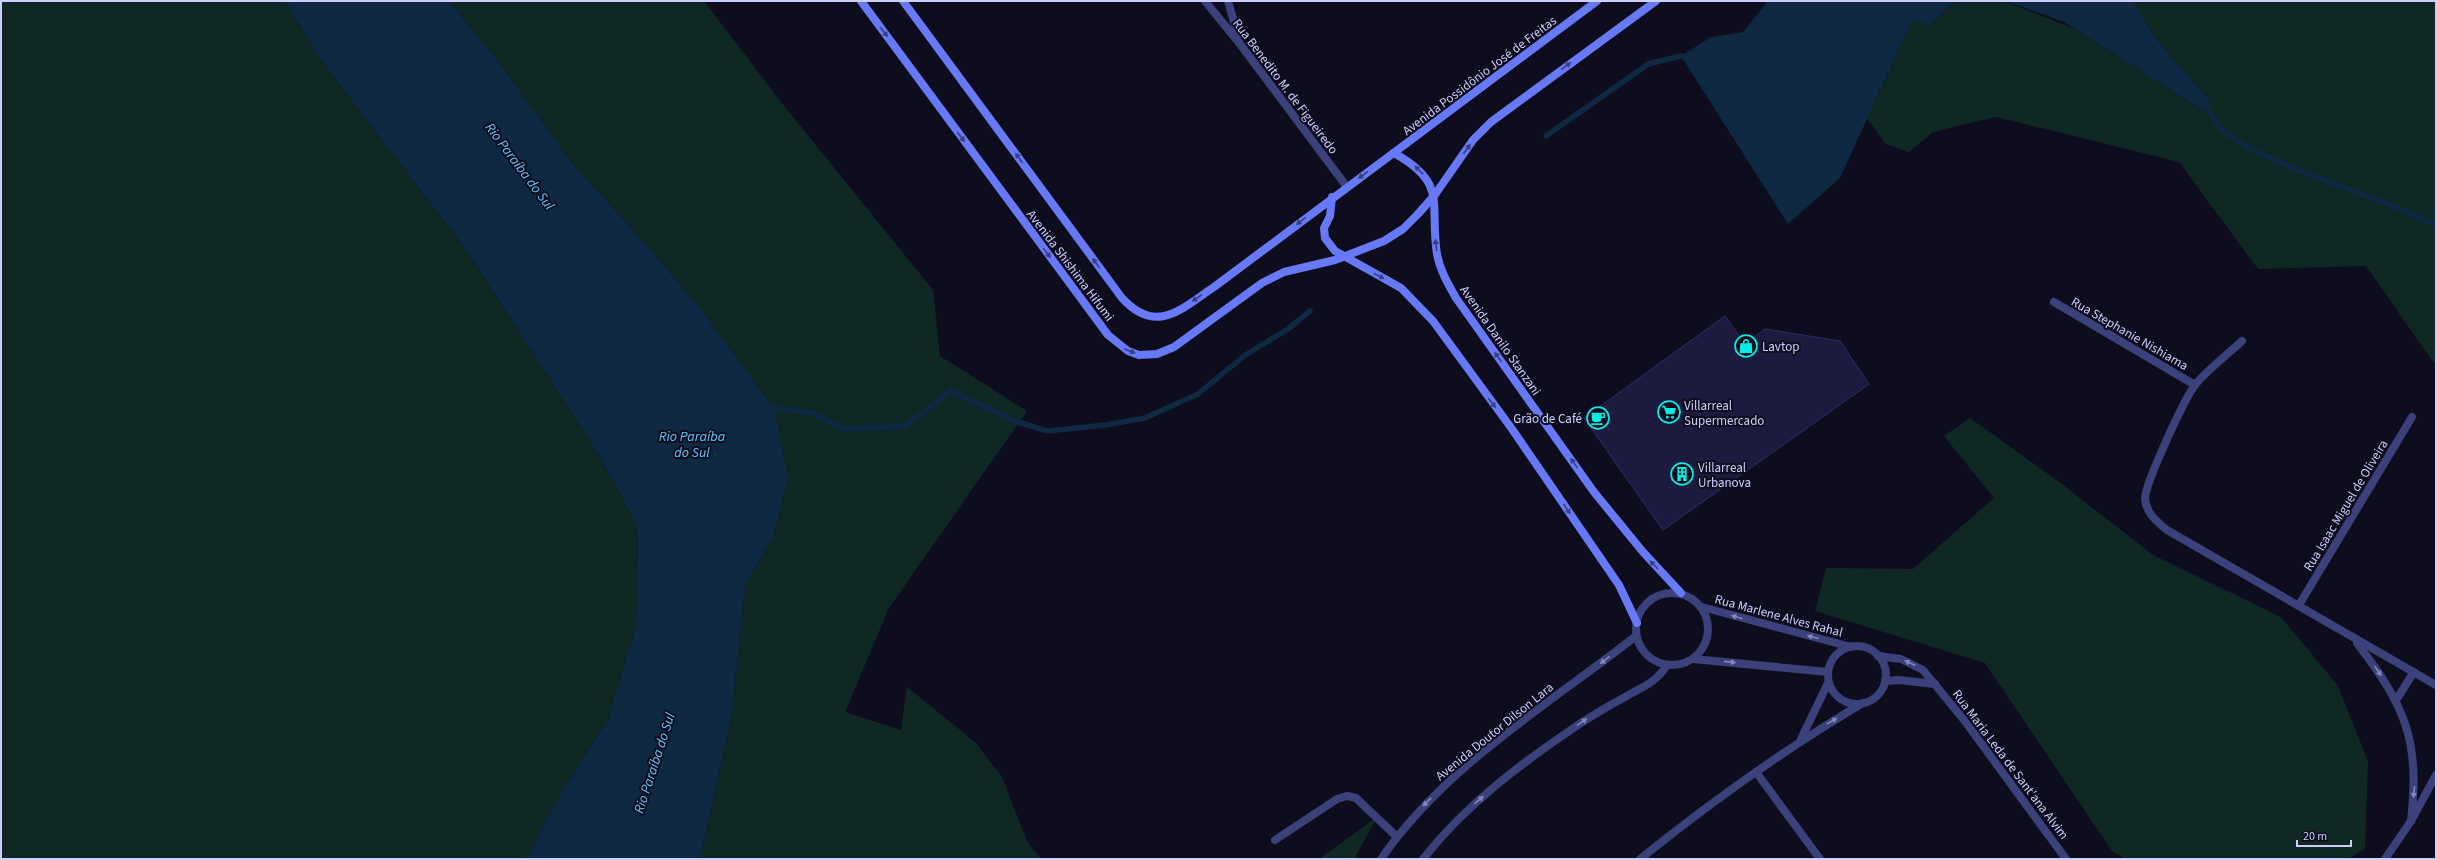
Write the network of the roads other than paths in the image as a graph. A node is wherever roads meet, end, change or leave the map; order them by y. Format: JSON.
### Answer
{"nodes":[{"id":1,"x":861,"y":1,"type":"edge"},
{"id":2,"x":903,"y":1,"type":"edge"},
{"id":3,"x":1205,"y":1,"type":"edge"},
{"id":4,"x":1228,"y":1,"type":"edge"},
{"id":5,"x":1597,"y":1,"type":"edge"},
{"id":6,"x":1656,"y":1,"type":"edge"},
{"id":7,"x":1240,"y":44,"type":"junction"},
{"id":8,"x":1394,"y":153,"type":"junction"},
{"id":9,"x":1347,"y":187,"type":"junction"},
{"id":10,"x":1434,"y":196,"type":"junction"},
{"id":11,"x":1332,"y":197,"type":"junction"},
{"id":12,"x":1345,"y":257,"type":"junction"},
{"id":13,"x":2054,"y":302,"type":"dead end"},
{"id":14,"x":2242,"y":341,"type":"dead end"},
{"id":15,"x":2195,"y":385,"type":"junction"},
{"id":16,"x":2412,"y":417,"type":"dead end"},
{"id":17,"x":1680,"y":594,"type":"junction"},
{"id":18,"x":2299,"y":605,"type":"junction"},
{"id":19,"x":1702,"y":607,"type":"junction"},
{"id":20,"x":1637,"y":623,"type":"junction"},
{"id":21,"x":1636,"y":636,"type":"junction"},
{"id":22,"x":2354,"y":640,"type":"junction"},
{"id":23,"x":1851,"y":646,"type":"junction"},
{"id":24,"x":1878,"y":656,"type":"junction"},
{"id":25,"x":1693,"y":659,"type":"junction"},
{"id":26,"x":1667,"y":665,"type":"junction"},
{"id":27,"x":1828,"y":672,"type":"junction"},
{"id":28,"x":2414,"y":672,"type":"junction"},
{"id":29,"x":1885,"y":681,"type":"junction"},
{"id":30,"x":1828,"y":682,"type":"junction"},
{"id":31,"x":1935,"y":684,"type":"junction"},
{"id":32,"x":2436,"y":685,"type":"edge"},
{"id":33,"x":2396,"y":700,"type":"junction"},
{"id":34,"x":1863,"y":703,"type":"junction"},
{"id":35,"x":1800,"y":740,"type":"junction"},
{"id":36,"x":1756,"y":772,"type":"junction"},
{"id":37,"x":2436,"y":775,"type":"edge"},
{"id":38,"x":2411,"y":821,"type":"junction"},
{"id":39,"x":1396,"y":836,"type":"junction"},
{"id":40,"x":1275,"y":840,"type":"dead end"},
{"id":41,"x":1381,"y":859,"type":"edge"},
{"id":42,"x":1423,"y":859,"type":"edge"},
{"id":43,"x":1640,"y":859,"type":"edge"},
{"id":44,"x":1820,"y":859,"type":"edge"},
{"id":45,"x":2066,"y":859,"type":"edge"},
{"id":46,"x":2385,"y":859,"type":"edge"}],
"edges":[{"from":1,"to":12,"type":"street","name":"Avenida Shishima Hifumi","one_way":true},
{"from":11,"to":2,"type":"street","name":"Avenida Shishima Hifumi","one_way":true},
{"from":3,"to":7,"type":"street","name":"Rua Benedito M. de Figueiredo"},
{"from":4,"to":7,"type":"street"},
{"from":5,"to":8,"type":"street","name":"Avenida Possidônio José de Freitas"},
{"from":10,"to":6,"type":"street","name":"Avenida Shishima Hifumi","one_way":true},
{"from":7,"to":9,"type":"street","name":"Rua Benedito M. de Figueiredo"},
{"from":8,"to":9,"type":"street","name":"Avenida Possidônio José de Freitas","one_way":true},
{"from":10,"to":8,"type":"street","one_way":true},
{"from":9,"to":11,"type":"street","name":"Avenida Shishima Hifumi"},
{"from":10,"to":12,"type":"street","name":"Avenida Shishima Hifumi"},
{"from":17,"to":10,"type":"street","name":"Avenida Danilo Stanzani","one_way":true},
{"from":11,"to":12,"type":"street"},
{"from":12,"to":20,"type":"street","one_way":true},
{"from":13,"to":15,"type":"street","name":"Rua Stephanie Nishiama"},
{"from":14,"to":15,"type":"street"},
{"from":15,"to":18,"type":"street"},
{"from":16,"to":18,"type":"street","name":"Rua Isaac Miguel de Oliveira"},
{"from":17,"to":19,"type":"street"},
{"from":17,"to":20,"type":"street"},
{"from":18,"to":22,"type":"street"},
{"from":23,"to":19,"type":"street","name":"Rua Marlene Alves Rahal","one_way":true},
{"from":19,"to":25,"type":"street"},
{"from":20,"to":21,"type":"street"},
{"from":21,"to":26,"type":"street"},
{"from":21,"to":39,"type":"street","name":"Avenida Doutor Dilson Lara","one_way":true},
{"from":22,"to":28,"type":"street"},
{"from":22,"to":33,"type":"street","one_way":true},
{"from":23,"to":24,"type":"street"},
{"from":23,"to":27,"type":"street"},
{"from":24,"to":29,"type":"street"},
{"from":31,"to":24,"type":"street","name":"Rua Maria Leda de Sant'ana Alvim","one_way":true},
{"from":25,"to":26,"type":"street"},
{"from":25,"to":27,"type":"street","one_way":true},
{"from":42,"to":26,"type":"street","one_way":true},
{"from":27,"to":30,"type":"street"},
{"from":28,"to":32,"type":"street"},
{"from":28,"to":33,"type":"street"},
{"from":29,"to":31,"type":"street","name":"Rua Maria Leda de Sant'ana Alvim"},
{"from":29,"to":34,"type":"street"},
{"from":30,"to":34,"type":"street"},
{"from":30,"to":35,"type":"street"},
{"from":31,"to":45,"type":"street","name":"Rua Maria Leda de Sant'ana Alvim"},
{"from":33,"to":38,"type":"street","one_way":true},
{"from":35,"to":34,"type":"street","one_way":true},
{"from":35,"to":36,"type":"street"},
{"from":36,"to":43,"type":"street"},
{"from":36,"to":44,"type":"street"},
{"from":37,"to":38,"type":"street"},
{"from":38,"to":46,"type":"street"},
{"from":39,"to":40,"type":"street"},
{"from":39,"to":41,"type":"street","name":"Avenida Doutor Dilson Lara"}]}
